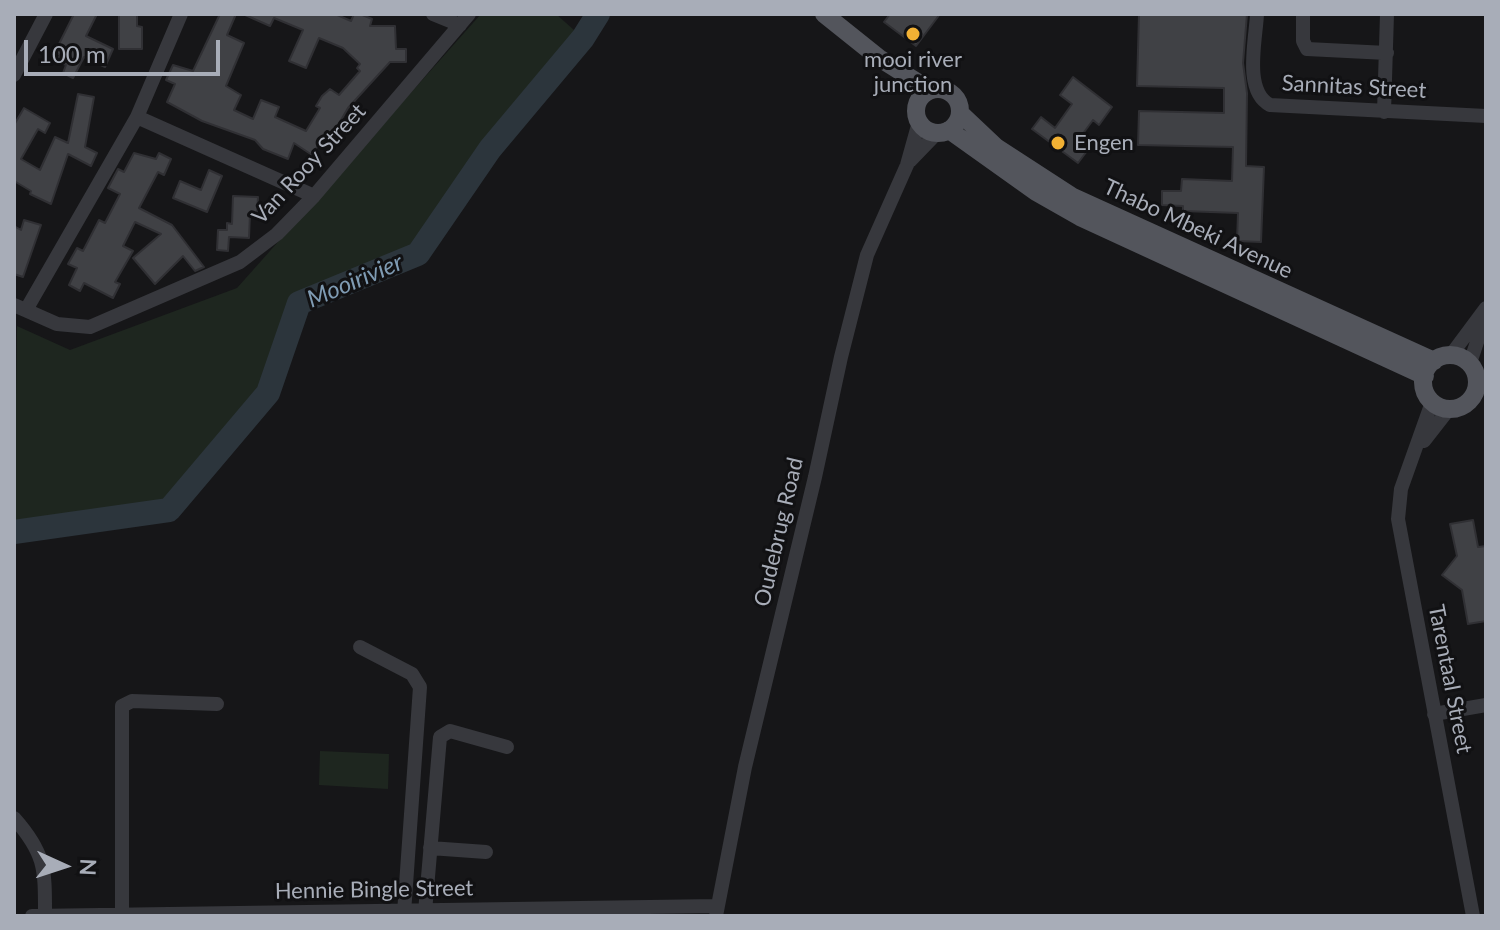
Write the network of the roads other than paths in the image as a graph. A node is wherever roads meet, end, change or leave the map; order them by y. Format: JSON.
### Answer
{"nodes":[{"id":1,"x":46,"y":14,"type":"edge"},
{"id":2,"x":181,"y":14,"type":"edge"},
{"id":3,"x":433,"y":14,"type":"edge"},
{"id":4,"x":824,"y":14,"type":"edge"},
{"id":5,"x":1257,"y":14,"type":"edge"},
{"id":6,"x":1303,"y":14,"type":"edge"},
{"id":7,"x":1387,"y":14,"type":"edge"},
{"id":8,"x":465,"y":20,"type":"edge"},
{"id":9,"x":1387,"y":53,"type":"junction"},
{"id":10,"x":879,"y":58,"type":"junction"},
{"id":11,"x":14,"y":75,"type":"edge"},
{"id":12,"x":930,"y":90,"type":"junction"},
{"id":13,"x":1384,"y":112,"type":"junction"},
{"id":14,"x":918,"y":113,"type":"junction"},
{"id":15,"x":960,"y":113,"type":"junction"},
{"id":16,"x":1486,"y":116,"type":"edge"},
{"id":17,"x":137,"y":117,"type":"junction"},
{"id":18,"x":943,"y":131,"type":"junction"},
{"id":19,"x":907,"y":165,"type":"junction"},
{"id":20,"x":314,"y":196,"type":"junction"},
{"id":21,"x":20,"y":308,"type":"edge"},
{"id":22,"x":1486,"y":311,"type":"edge"},
{"id":23,"x":1437,"y":364,"type":"junction"},
{"id":24,"x":1478,"y":375,"type":"edge"},
{"id":25,"x":1478,"y":404,"type":"edge"},
{"id":26,"x":1440,"y":406,"type":"junction"},
{"id":27,"x":360,"y":647,"type":"dead end"},
{"id":28,"x":217,"y":704,"type":"dead end"},
{"id":29,"x":1486,"y":705,"type":"edge"},
{"id":30,"x":1434,"y":714,"type":"junction"},
{"id":31,"x":507,"y":747,"type":"dead end"},
{"id":32,"x":14,"y":818,"type":"edge"},
{"id":33,"x":430,"y":848,"type":"junction"},
{"id":34,"x":486,"y":852,"type":"dead end"},
{"id":35,"x":716,"y":911,"type":"edge"},
{"id":36,"x":425,"y":912,"type":"junction"},
{"id":37,"x":122,"y":913,"type":"junction"},
{"id":38,"x":404,"y":913,"type":"junction"},
{"id":39,"x":456,"y":914,"type":"edge"},
{"id":40,"x":48,"y":915,"type":"edge"},
{"id":41,"x":32,"y":916,"type":"edge"},
{"id":42,"x":1473,"y":916,"type":"edge"}],
"edges":[{"from":1,"to":11,"type":"street"},
{"from":2,"to":17,"type":"street"},
{"from":3,"to":8,"type":"street"},
{"from":4,"to":10,"type":"main road"},
{"from":5,"to":13,"type":"street","name":"Sannitas Street"},
{"from":6,"to":9,"type":"street"},
{"from":7,"to":9,"type":"street"},
{"from":8,"to":20,"type":"street","name":"Van Rooy Street"},
{"from":9,"to":13,"type":"street"},
{"from":10,"to":12,"type":"main road"},
{"from":10,"to":14,"type":"main road"},
{"from":12,"to":14,"type":"main road"},
{"from":12,"to":15,"type":"main road"},
{"from":13,"to":16,"type":"street","name":"Sannitas Street"},
{"from":14,"to":18,"type":"main road"},
{"from":14,"to":19,"type":"street","name":"Oudebrug Road"},
{"from":15,"to":18,"type":"main road"},
{"from":15,"to":23,"type":"main road","name":"Thabo Mbeki Avenue"},
{"from":17,"to":20,"type":"street"},
{"from":17,"to":21,"type":"street"},
{"from":18,"to":19,"type":"street","name":"Oudebrug Road"},
{"from":18,"to":23,"type":"main road","name":"Thabo Mbeki Avenue"},
{"from":19,"to":35,"type":"street","name":"Oudebrug Road"},
{"from":20,"to":21,"type":"street","name":"Van Rooy Street"},
{"from":22,"to":23,"type":"street"},
{"from":22,"to":24,"type":"street"},
{"from":23,"to":24,"type":"main road"},
{"from":23,"to":26,"type":"main road"},
{"from":24,"to":25,"type":"main road"},
{"from":25,"to":26,"type":"main road"},
{"from":26,"to":30,"type":"street","name":"Tarentaal Street"},
{"from":27,"to":38,"type":"street"},
{"from":28,"to":37,"type":"street"},
{"from":29,"to":30,"type":"street"},
{"from":30,"to":42,"type":"street","name":"Tarentaal Street"},
{"from":31,"to":33,"type":"street"},
{"from":32,"to":40,"type":"street"},
{"from":33,"to":34,"type":"street"},
{"from":33,"to":36,"type":"street"},
{"from":35,"to":39,"type":"street","name":"Hennie Bingle Street"},
{"from":36,"to":38,"type":"street","name":"Hennie Bingle Street"},
{"from":36,"to":39,"type":"street","name":"Hennie Bingle Street"},
{"from":37,"to":38,"type":"street","name":"Hennie Bingle Street"},
{"from":37,"to":40,"type":"street","name":"Hennie Bingle Street"},
{"from":40,"to":41,"type":"street","name":"Hennie Bingle Street"}]}
